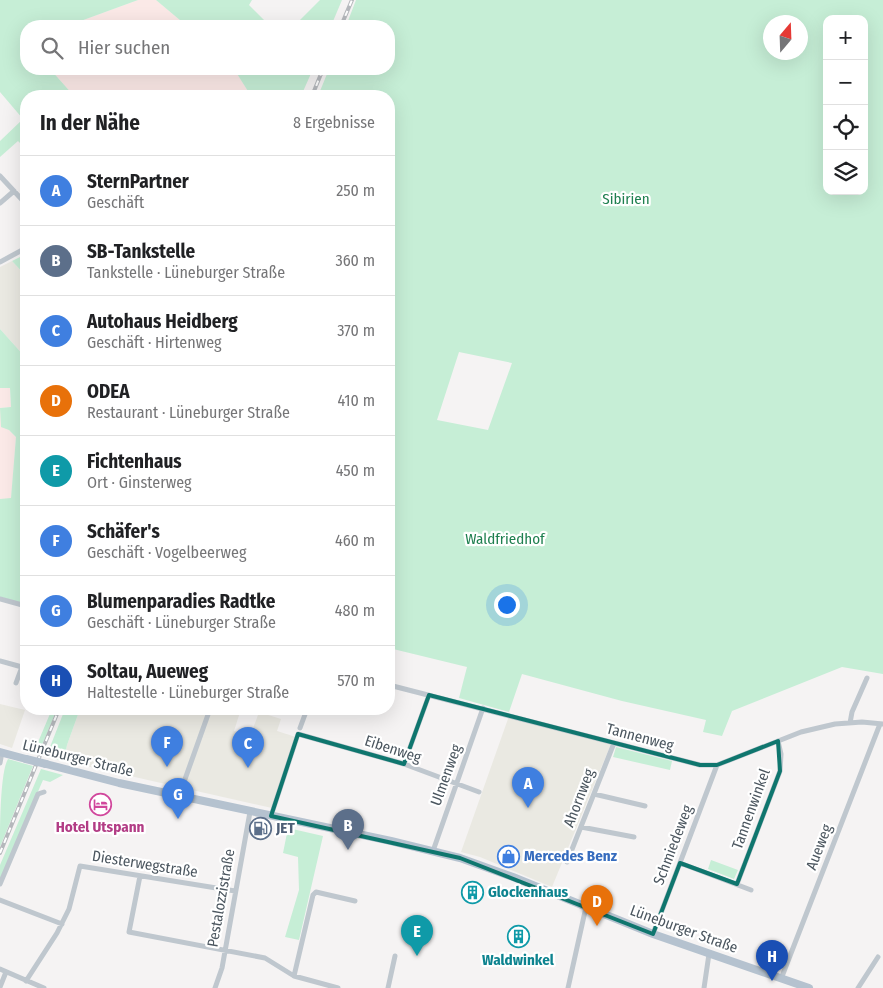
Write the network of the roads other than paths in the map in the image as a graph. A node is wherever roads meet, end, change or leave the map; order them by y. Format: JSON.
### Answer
{"nodes":[{"id":1,"x":0,"y":176,"type":"edge"},
{"id":2,"x":14,"y":192,"type":"junction"},
{"id":3,"x":20,"y":198,"type":"edge"},
{"id":4,"x":0,"y":203,"type":"edge"},
{"id":5,"x":20,"y":251,"type":"edge"},
{"id":6,"x":0,"y":262,"type":"edge"},
{"id":7,"x":0,"y":600,"type":"edge"},
{"id":8,"x":20,"y":605,"type":"edge"},
{"id":9,"x":0,"y":661,"type":"edge"},
{"id":10,"x":20,"y":666,"type":"edge"},
{"id":11,"x":20,"y":672,"type":"edge"},
{"id":12,"x":867,"y":678,"type":"dead end"},
{"id":13,"x":16,"y":683,"type":"dead end"},
{"id":14,"x":395,"y":686,"type":"edge"},
{"id":15,"x":429,"y":695,"type":"junction"},
{"id":16,"x":483,"y":708,"type":"junction"},
{"id":17,"x":208,"y":715,"type":"edge"},
{"id":18,"x":305,"y":715,"type":"edge"},
{"id":19,"x":850,"y":723,"type":"junction"},
{"id":20,"x":881,"y":724,"type":"edge"},
{"id":21,"x":299,"y":731,"type":"junction"},
{"id":22,"x":778,"y":741,"type":"junction"},
{"id":23,"x":614,"y":743,"type":"junction"},
{"id":24,"x":1,"y":752,"type":"edge"},
{"id":25,"x":0,"y":763,"type":"edge"},
{"id":26,"x":404,"y":764,"type":"junction"},
{"id":27,"x":717,"y":765,"type":"junction"},
{"id":28,"x":457,"y":783,"type":"junction"},
{"id":29,"x":44,"y":792,"type":"dead end"},
{"id":30,"x":479,"y":792,"type":"dead end"},
{"id":31,"x":594,"y":794,"type":"junction"},
{"id":32,"x":179,"y":796,"type":"junction"},
{"id":33,"x":645,"y":806,"type":"dead end"},
{"id":34,"x":250,"y":812,"type":"junction"},
{"id":35,"x":271,"y":816,"type":"junction"},
{"id":36,"x":581,"y":827,"type":"junction"},
{"id":37,"x":634,"y":837,"type":"dead end"},
{"id":38,"x":433,"y":851,"type":"junction"},
{"id":39,"x":567,"y":862,"type":"dead end"},
{"id":40,"x":680,"y":864,"type":"junction"},
{"id":41,"x":140,"y":876,"type":"junction"},
{"id":42,"x":0,"y":884,"type":"edge"},
{"id":43,"x":737,"y":884,"type":"junction"},
{"id":44,"x":751,"y":890,"type":"dead end"},
{"id":45,"x":235,"y":891,"type":"junction"},
{"id":46,"x":0,"y":900,"type":"edge"},
{"id":47,"x":355,"y":901,"type":"dead end"},
{"id":48,"x":586,"y":907,"type":"junction"},
{"id":49,"x":62,"y":924,"type":"junction"},
{"id":50,"x":653,"y":934,"type":"junction"},
{"id":51,"x":225,"y":950,"type":"junction"},
{"id":52,"x":709,"y":954,"type":"junction"},
{"id":53,"x":395,"y":956,"type":"dead end"},
{"id":54,"x":878,"y":957,"type":"dead end"},
{"id":55,"x":0,"y":969,"type":"edge"},
{"id":56,"x":6,"y":972,"type":"junction"},
{"id":57,"x":294,"y":976,"type":"junction"},
{"id":58,"x":781,"y":978,"type":"junction"},
{"id":59,"x":26,"y":980,"type":"junction"},
{"id":60,"x":0,"y":987,"type":"edge"},
{"id":61,"x":44,"y":988,"type":"edge"},
{"id":62,"x":215,"y":988,"type":"edge"},
{"id":63,"x":338,"y":988,"type":"edge"},
{"id":64,"x":388,"y":988,"type":"edge"},
{"id":65,"x":568,"y":988,"type":"edge"},
{"id":66,"x":704,"y":988,"type":"edge"},
{"id":67,"x":806,"y":988,"type":"edge"},
{"id":68,"x":858,"y":988,"type":"edge"}],
"edges":[{"from":1,"to":2,"type":"street"},
{"from":2,"to":3,"type":"street"},
{"from":2,"to":4,"type":"street"},
{"from":5,"to":6,"type":"street"},
{"from":7,"to":8,"type":"street"},
{"from":9,"to":10,"type":"street"},
{"from":11,"to":13,"type":"street"},
{"from":12,"to":19,"type":"street"},
{"from":14,"to":15,"type":"street","name":"Tannenweg"},
{"from":15,"to":16,"type":"street","name":"Tannenweg"},
{"from":15,"to":26,"type":"street"},
{"from":16,"to":23,"type":"street","name":"Tannenweg"},
{"from":16,"to":28,"type":"street","name":"Ulmenweg"},
{"from":17,"to":32,"type":"street"},
{"from":18,"to":21,"type":"street"},
{"from":19,"to":20,"type":"street","name":"Tannenweg"},
{"from":19,"to":22,"type":"street","name":"Tannenweg"},
{"from":20,"to":58,"type":"street","name":"Aueweg"},
{"from":21,"to":26,"type":"street","name":"Eibenweg"},
{"from":21,"to":35,"type":"street"},
{"from":22,"to":27,"type":"street","name":"Tannenweg"},
{"from":22,"to":43,"type":"street","name":"Tannenwinkel"},
{"from":23,"to":27,"type":"street","name":"Tannenweg"},
{"from":23,"to":31,"type":"street","name":"Ahornweg"},
{"from":24,"to":25,"type":"street"},
{"from":24,"to":32,"type":"main road","name":"Lüneburger Straße","bridge":true},
{"from":26,"to":28,"type":"street","name":"Eibenweg"},
{"from":27,"to":40,"type":"street","name":"Schmiedeweg"},
{"from":28,"to":30,"type":"street","name":"Eibenweg"},
{"from":28,"to":38,"type":"street","name":"Ulmenweg"},
{"from":29,"to":42,"type":"street"},
{"from":31,"to":33,"type":"street"},
{"from":31,"to":36,"type":"street","name":"Ahornweg"},
{"from":32,"to":34,"type":"main road","name":"Lüneburger Straße"},
{"from":34,"to":35,"type":"main road","name":"Lüneburger Straße"},
{"from":34,"to":45,"type":"street","name":"Pestalozzistraße"},
{"from":35,"to":38,"type":"main road","name":"Lüneburger Straße"},
{"from":36,"to":37,"type":"street"},
{"from":36,"to":39,"type":"street","name":"Ahornweg"},
{"from":38,"to":48,"type":"main road","name":"Lüneburger Straße"},
{"from":40,"to":43,"type":"street"},
{"from":40,"to":50,"type":"street","name":"Schmiedeweg"},
{"from":41,"to":45,"type":"street","name":"Diesterwegstraße"},
{"from":41,"to":49,"type":"street","name":"Diesterwegstraße"},
{"from":41,"to":51,"type":"street"},
{"from":43,"to":44,"type":"street"},
{"from":45,"to":51,"type":"street","name":"Pestalozzistraße"},
{"from":46,"to":49,"type":"street"},
{"from":47,"to":57,"type":"street"},
{"from":48,"to":50,"type":"main road","name":"Lüneburger Straße"},
{"from":48,"to":65,"type":"street"},
{"from":49,"to":59,"type":"street"},
{"from":50,"to":52,"type":"main road","name":"Lüneburger Straße"},
{"from":51,"to":57,"type":"street"},
{"from":51,"to":62,"type":"street","name":"Pestalozzistraße"},
{"from":52,"to":58,"type":"main road","name":"Lüneburger Straße"},
{"from":52,"to":66,"type":"street"},
{"from":53,"to":64,"type":"street"},
{"from":54,"to":68,"type":"street"},
{"from":55,"to":56,"type":"street"},
{"from":56,"to":59,"type":"street"},
{"from":56,"to":60,"type":"street"},
{"from":57,"to":63,"type":"street"},
{"from":58,"to":67,"type":"main road","name":"Lüneburger Straße"},
{"from":59,"to":61,"type":"street"}]}
